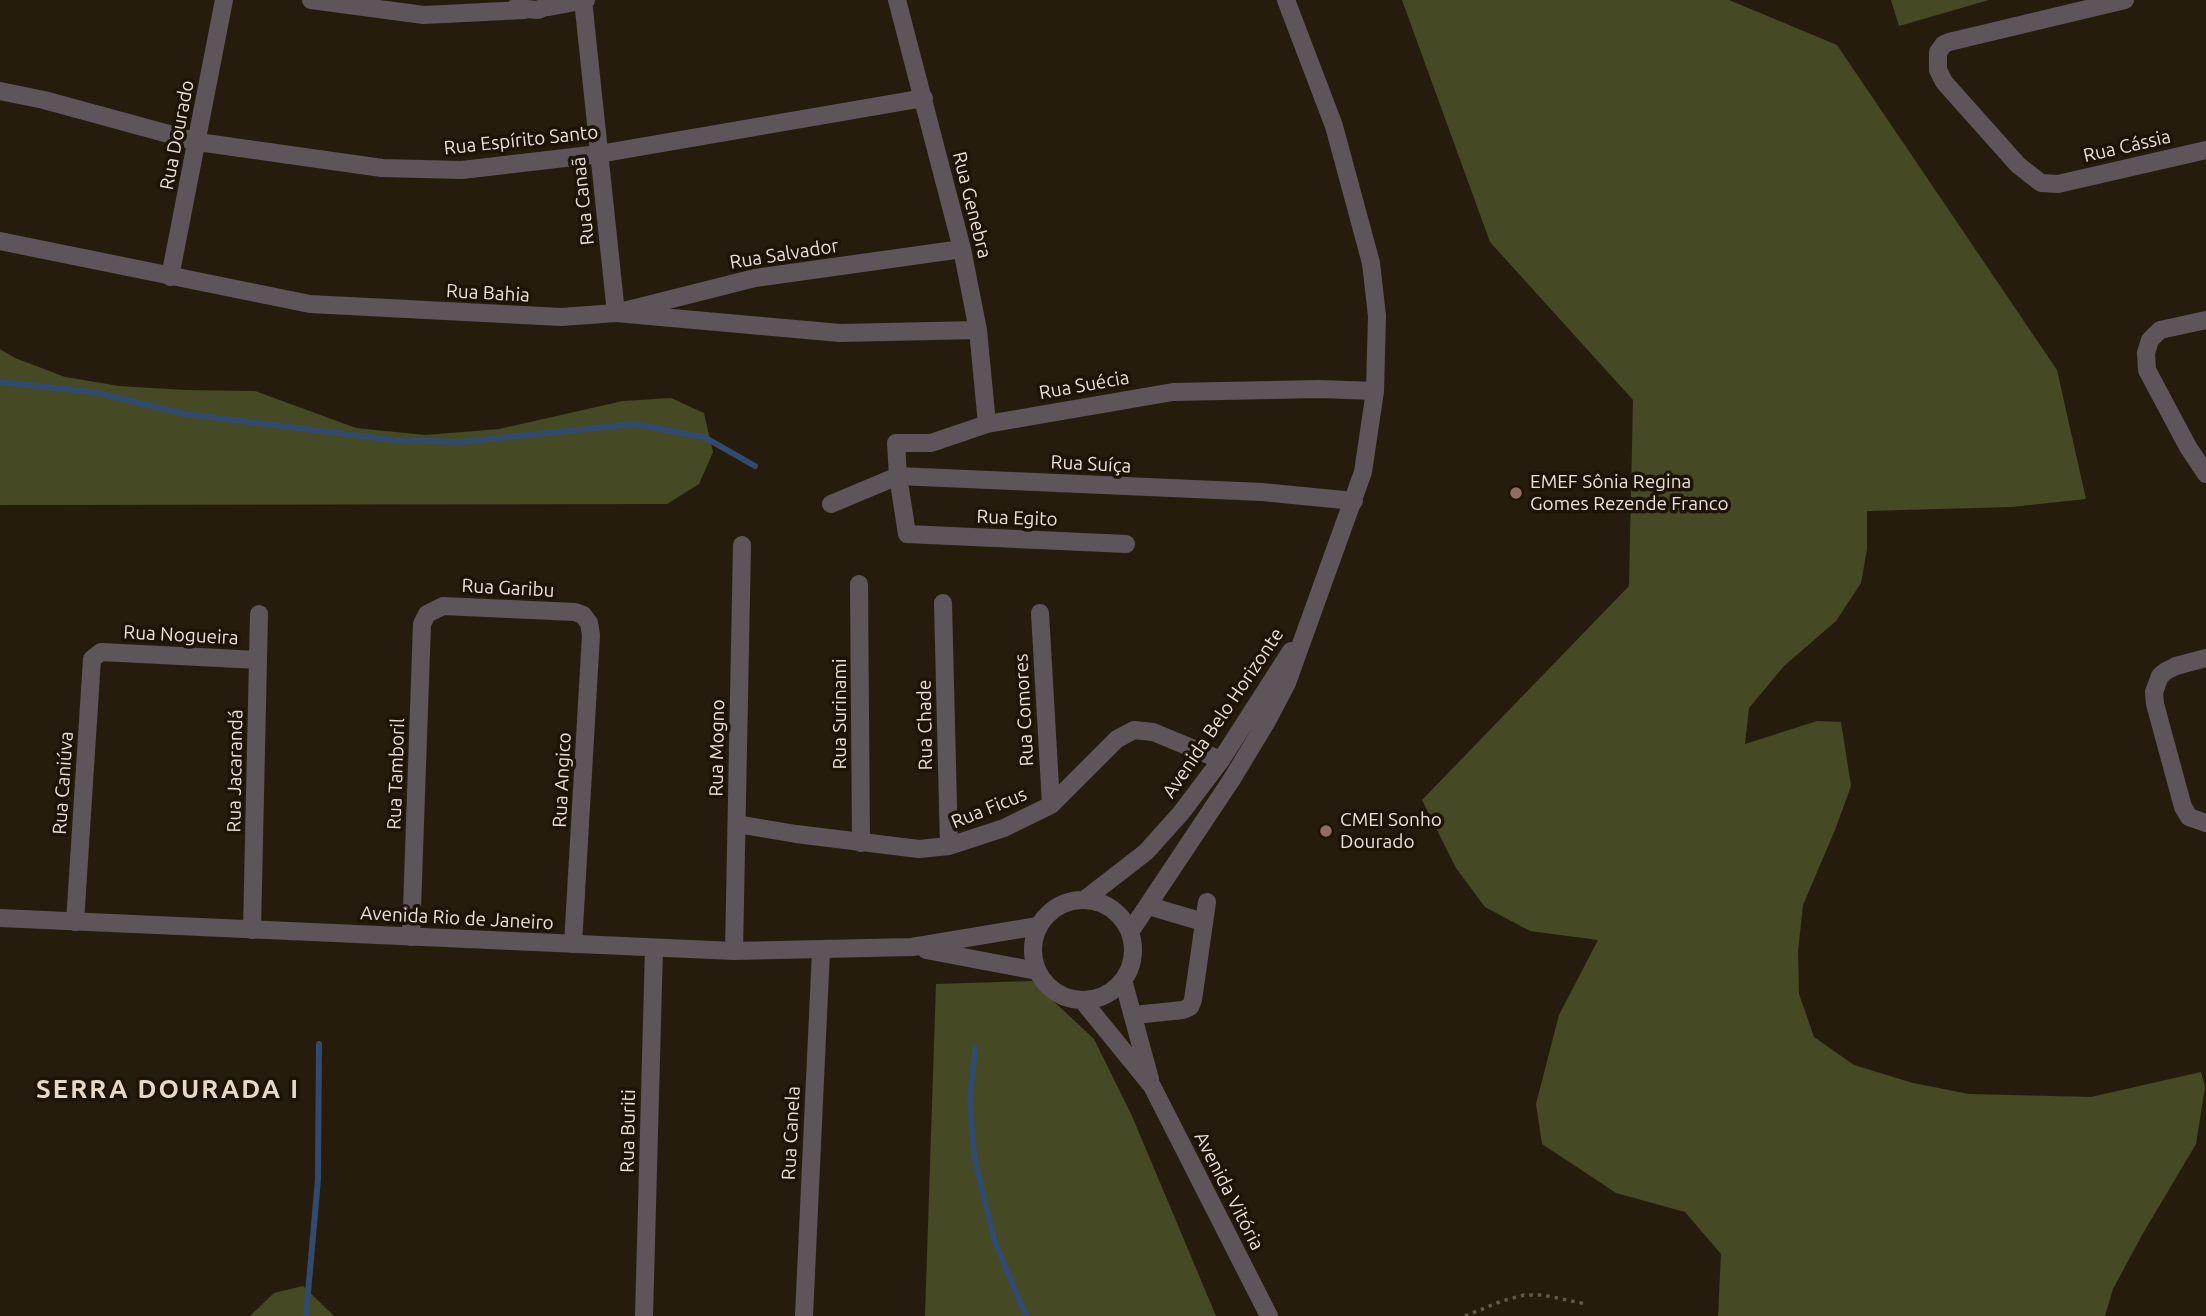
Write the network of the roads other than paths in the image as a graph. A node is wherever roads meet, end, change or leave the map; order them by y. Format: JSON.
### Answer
{"nodes":[{"id":1,"x":224,"y":0,"type":"edge"},
{"id":2,"x":312,"y":0,"type":"edge"},
{"id":3,"x":500,"y":0,"type":"edge"},
{"id":4,"x":584,"y":0,"type":"edge"},
{"id":5,"x":897,"y":0,"type":"edge"},
{"id":6,"x":1286,"y":0,"type":"edge"},
{"id":7,"x":2125,"y":0,"type":"edge"},
{"id":8,"x":553,"y":4,"type":"edge"},
{"id":9,"x":525,"y":10,"type":"junction"},
{"id":10,"x":0,"y":92,"type":"edge"},
{"id":11,"x":923,"y":98,"type":"junction"},
{"id":12,"x":198,"y":142,"type":"junction"},
{"id":13,"x":2206,"y":150,"type":"edge"},
{"id":14,"x":599,"y":154,"type":"junction"},
{"id":15,"x":0,"y":241,"type":"edge"},
{"id":16,"x":962,"y":249,"type":"junction"},
{"id":17,"x":170,"y":277,"type":"junction"},
{"id":18,"x":616,"y":313,"type":"junction"},
{"id":19,"x":2206,"y":320,"type":"edge"},
{"id":20,"x":978,"y":330,"type":"junction"},
{"id":21,"x":1376,"y":391,"type":"junction"},
{"id":22,"x":987,"y":424,"type":"junction"},
{"id":23,"x":2206,"y":474,"type":"edge"},
{"id":24,"x":898,"y":476,"type":"junction"},
{"id":25,"x":1354,"y":501,"type":"junction"},
{"id":26,"x":831,"y":504,"type":"dead end"},
{"id":27,"x":906,"y":534,"type":"joint"},
{"id":28,"x":1126,"y":544,"type":"dead end"},
{"id":29,"x":741,"y":545,"type":"dead end"},
{"id":30,"x":859,"y":584,"type":"dead end"},
{"id":31,"x":943,"y":603,"type":"dead end"},
{"id":32,"x":1040,"y":613,"type":"dead end"},
{"id":33,"x":260,"y":614,"type":"dead end"},
{"id":34,"x":427,"y":614,"type":"joint"},
{"id":35,"x":586,"y":619,"type":"joint"},
{"id":36,"x":1303,"y":634,"type":"junction"},
{"id":37,"x":101,"y":653,"type":"joint"},
{"id":38,"x":2206,"y":658,"type":"edge"},
{"id":39,"x":258,"y":660,"type":"junction"},
{"id":40,"x":1221,"y":760,"type":"junction"},
{"id":41,"x":1051,"y":804,"type":"junction"},
{"id":42,"x":2206,"y":823,"type":"edge"},
{"id":43,"x":737,"y":824,"type":"junction"},
{"id":44,"x":861,"y":843,"type":"junction"},
{"id":45,"x":948,"y":846,"type":"junction"},
{"id":46,"x":1084,"y":900,"type":"junction"},
{"id":47,"x":1207,"y":902,"type":"dead end"},
{"id":48,"x":1149,"y":906,"type":"junction"},
{"id":49,"x":0,"y":918,"type":"edge"},
{"id":50,"x":75,"y":922,"type":"junction"},
{"id":51,"x":1203,"y":922,"type":"junction"},
{"id":52,"x":1038,"y":926,"type":"junction"},
{"id":53,"x":252,"y":930,"type":"junction"},
{"id":54,"x":1130,"y":932,"type":"junction"},
{"id":55,"x":411,"y":937,"type":"junction"},
{"id":56,"x":573,"y":944,"type":"junction"},
{"id":57,"x":912,"y":947,"type":"junction"},
{"id":58,"x":654,"y":948,"type":"junction"},
{"id":59,"x":734,"y":951,"type":"junction"},
{"id":60,"x":821,"y":951,"type":"junction"},
{"id":61,"x":1037,"y":971,"type":"junction"},
{"id":62,"x":1123,"y":980,"type":"junction"},
{"id":63,"x":1082,"y":1000,"type":"junction"},
{"id":64,"x":1134,"y":1015,"type":"junction"},
{"id":65,"x":1152,"y":1086,"type":"junction"},
{"id":66,"x":644,"y":1316,"type":"edge"},
{"id":67,"x":804,"y":1316,"type":"edge"},
{"id":68,"x":1269,"y":1316,"type":"edge"}],
"edges":[{"from":1,"to":12,"type":"street","name":"Rua Dourado"},
{"from":2,"to":9,"type":"street"},
{"from":3,"to":9,"type":"street"},
{"from":4,"to":8,"type":"street"},
{"from":4,"to":14,"type":"street","name":"Rua Canaã"},
{"from":5,"to":11,"type":"street","name":"Rua Genebra"},
{"from":6,"to":21,"type":"street","name":"Avenida Belo Horizonte"},
{"from":7,"to":13,"type":"street","name":"Rua Cássia"},
{"from":8,"to":9,"type":"street"},
{"from":10,"to":12,"type":"street","name":"Rua Espírito Santo"},
{"from":11,"to":14,"type":"street","name":"Rua Espírito Santo"},
{"from":11,"to":16,"type":"street","name":"Rua Genebra"},
{"from":12,"to":14,"type":"street","name":"Rua Espírito Santo"},
{"from":12,"to":17,"type":"street","name":"Rua Dourado"},
{"from":14,"to":18,"type":"street","name":"Rua Canaã"},
{"from":15,"to":17,"type":"street","name":"Rua Bahia"},
{"from":16,"to":18,"type":"street","name":"Rua Salvador"},
{"from":16,"to":20,"type":"street","name":"Rua Genebra"},
{"from":17,"to":18,"type":"street","name":"Rua Bahia"},
{"from":18,"to":20,"type":"street","name":"Rua Bahia"},
{"from":19,"to":23,"type":"street"},
{"from":20,"to":22,"type":"street","name":"Rua Genebra"},
{"from":21,"to":22,"type":"street","name":"Rua Suécia"},
{"from":21,"to":25,"type":"street","name":"Avenida Belo Horizonte"},
{"from":22,"to":24,"type":"street","name":"Rua Suécia"},
{"from":24,"to":25,"type":"street","name":"Rua Suíça"},
{"from":24,"to":26,"type":"street","name":"Rua Suíça"},
{"from":24,"to":27,"type":"street","name":"Rua Suécia"},
{"from":25,"to":36,"type":"street","name":"Avenida Belo Horizonte"},
{"from":27,"to":28,"type":"street","name":"Rua Egito"},
{"from":29,"to":43,"type":"street","name":"Rua Mogno"},
{"from":30,"to":44,"type":"street","name":"Rua Surinami"},
{"from":31,"to":45,"type":"street","name":"Rua Chade"},
{"from":32,"to":41,"type":"street","name":"Rua Comores"},
{"from":33,"to":39,"type":"street","name":"Rua Jacarandá"},
{"from":34,"to":35,"type":"street","name":"Rua Garibu"},
{"from":34,"to":55,"type":"street","name":"Rua Tamboril"},
{"from":35,"to":56,"type":"street","name":"Rua Angico"},
{"from":36,"to":40,"type":"street","name":"Avenida Belo Horizonte"},
{"from":36,"to":48,"type":"street","name":"Avenida Belo Horizonte"},
{"from":37,"to":39,"type":"street","name":"Rua Nogueira"},
{"from":37,"to":50,"type":"street","name":"Rua Caniúva"},
{"from":38,"to":42,"type":"street"},
{"from":39,"to":53,"type":"street","name":"Rua Jacarandá"},
{"from":40,"to":41,"type":"street","name":"Rua Ficus"},
{"from":40,"to":46,"type":"street","name":"Avenida Belo Horizonte"},
{"from":41,"to":45,"type":"street","name":"Rua Ficus"},
{"from":43,"to":44,"type":"street","name":"Rua Ficus"},
{"from":43,"to":59,"type":"street","name":"Rua Mogno"},
{"from":44,"to":45,"type":"street","name":"Rua Ficus"},
{"from":46,"to":52,"type":"street"},
{"from":46,"to":54,"type":"street"},
{"from":47,"to":51,"type":"street"},
{"from":48,"to":51,"type":"street"},
{"from":48,"to":54,"type":"street","name":"Avenida Belo Horizonte"},
{"from":49,"to":50,"type":"street","name":"Avenida Rio de Janeiro"},
{"from":50,"to":53,"type":"street","name":"Avenida Rio de Janeiro"},
{"from":51,"to":64,"type":"street"},
{"from":52,"to":57,"type":"street","name":"Avenida Rio de Janeiro"},
{"from":52,"to":61,"type":"street"},
{"from":53,"to":55,"type":"street","name":"Avenida Rio de Janeiro"},
{"from":54,"to":62,"type":"street"},
{"from":55,"to":56,"type":"street","name":"Avenida Rio de Janeiro"},
{"from":56,"to":58,"type":"street","name":"Avenida Rio de Janeiro"},
{"from":57,"to":60,"type":"street","name":"Avenida Rio de Janeiro"},
{"from":57,"to":61,"type":"street","name":"Avenida Rio de Janeiro"},
{"from":58,"to":59,"type":"street","name":"Avenida Rio de Janeiro"},
{"from":58,"to":66,"type":"street","name":"Rua Buriti"},
{"from":59,"to":60,"type":"street","name":"Avenida Rio de Janeiro"},
{"from":60,"to":67,"type":"street","name":"Rua Canela"},
{"from":61,"to":63,"type":"street"},
{"from":62,"to":63,"type":"street"},
{"from":62,"to":64,"type":"street","name":"Avenida Vitória"},
{"from":63,"to":65,"type":"street","name":"Avenida Vitória"},
{"from":64,"to":65,"type":"street","name":"Avenida Vitória"},
{"from":65,"to":68,"type":"street","name":"Avenida Vitória"}]}
